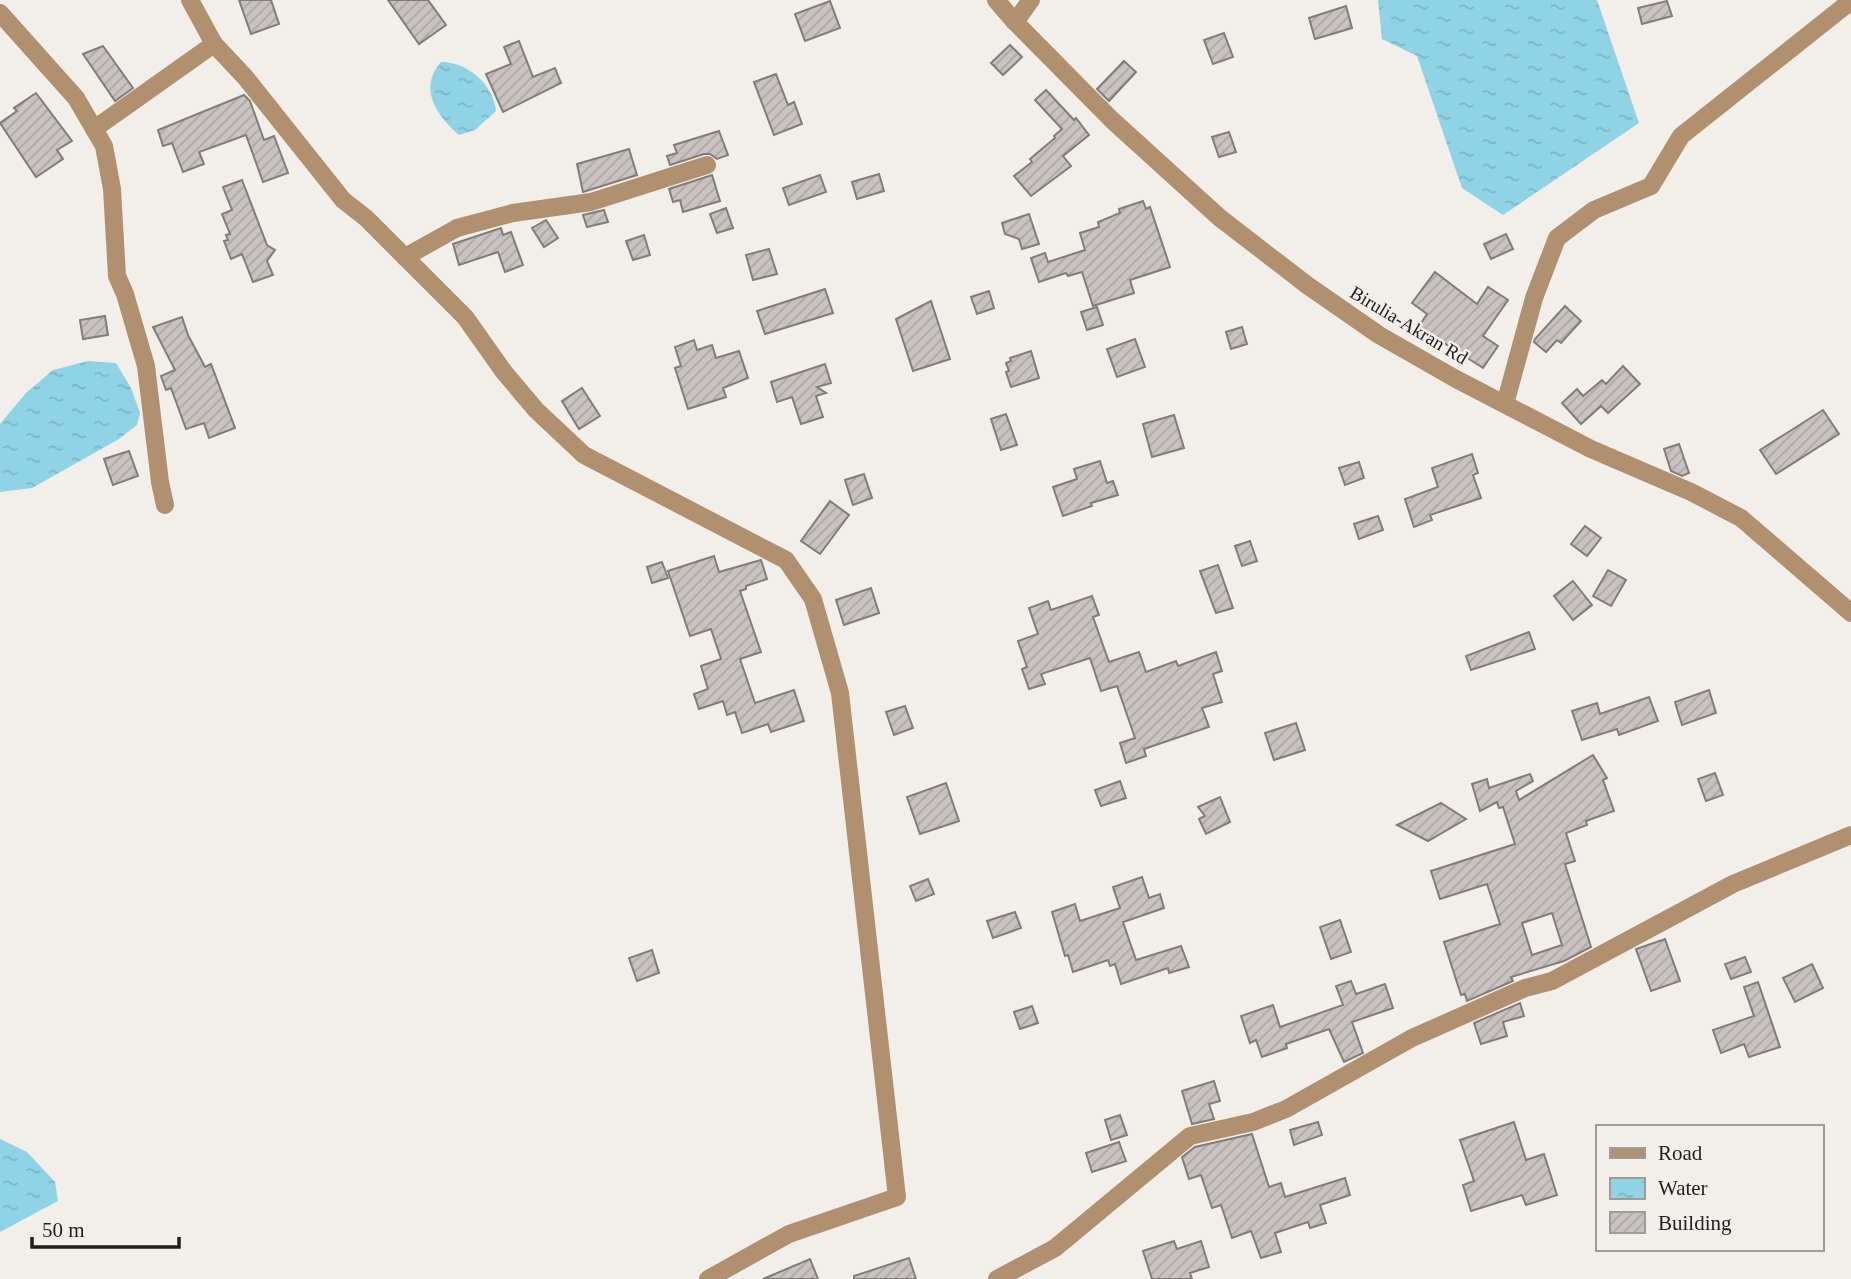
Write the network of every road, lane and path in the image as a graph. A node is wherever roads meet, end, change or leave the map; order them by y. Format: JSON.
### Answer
{"nodes":[{"id":1,"x":190,"y":0,"type":"edge"},
{"id":2,"x":996,"y":0,"type":"edge"},
{"id":3,"x":1031,"y":0,"type":"edge"},
{"id":4,"x":1851,"y":1,"type":"edge"},
{"id":5,"x":0,"y":13,"type":"edge"},
{"id":6,"x":1014,"y":22,"type":"junction"},
{"id":7,"x":214,"y":44,"type":"junction"},
{"id":8,"x":94,"y":129,"type":"junction"},
{"id":9,"x":707,"y":165,"type":"dead end"},
{"id":10,"x":405,"y":257,"type":"junction"},
{"id":11,"x":1505,"y":404,"type":"junction"},
{"id":12,"x":165,"y":505,"type":"dead end"},
{"id":13,"x":1851,"y":614,"type":"edge"},
{"id":14,"x":1851,"y":835,"type":"edge"},
{"id":15,"x":708,"y":1279,"type":"edge"},
{"id":16,"x":997,"y":1279,"type":"edge"}],
"edges":[{"from":1,"to":7,"type":"street"},
{"from":2,"to":6,"type":"street","name":"Birulia-Akran Rd"},
{"from":3,"to":6,"type":"street"},
{"from":4,"to":11,"type":"street"},
{"from":5,"to":8,"type":"street"},
{"from":6,"to":11,"type":"street","name":"Birulia-Akran Rd"},
{"from":7,"to":8,"type":"street"},
{"from":7,"to":10,"type":"street"},
{"from":8,"to":12,"type":"street"},
{"from":9,"to":10,"type":"street"},
{"from":10,"to":15,"type":"street"},
{"from":11,"to":13,"type":"street","name":"Birulia-Akran Rd"},
{"from":14,"to":16,"type":"street"}]}
